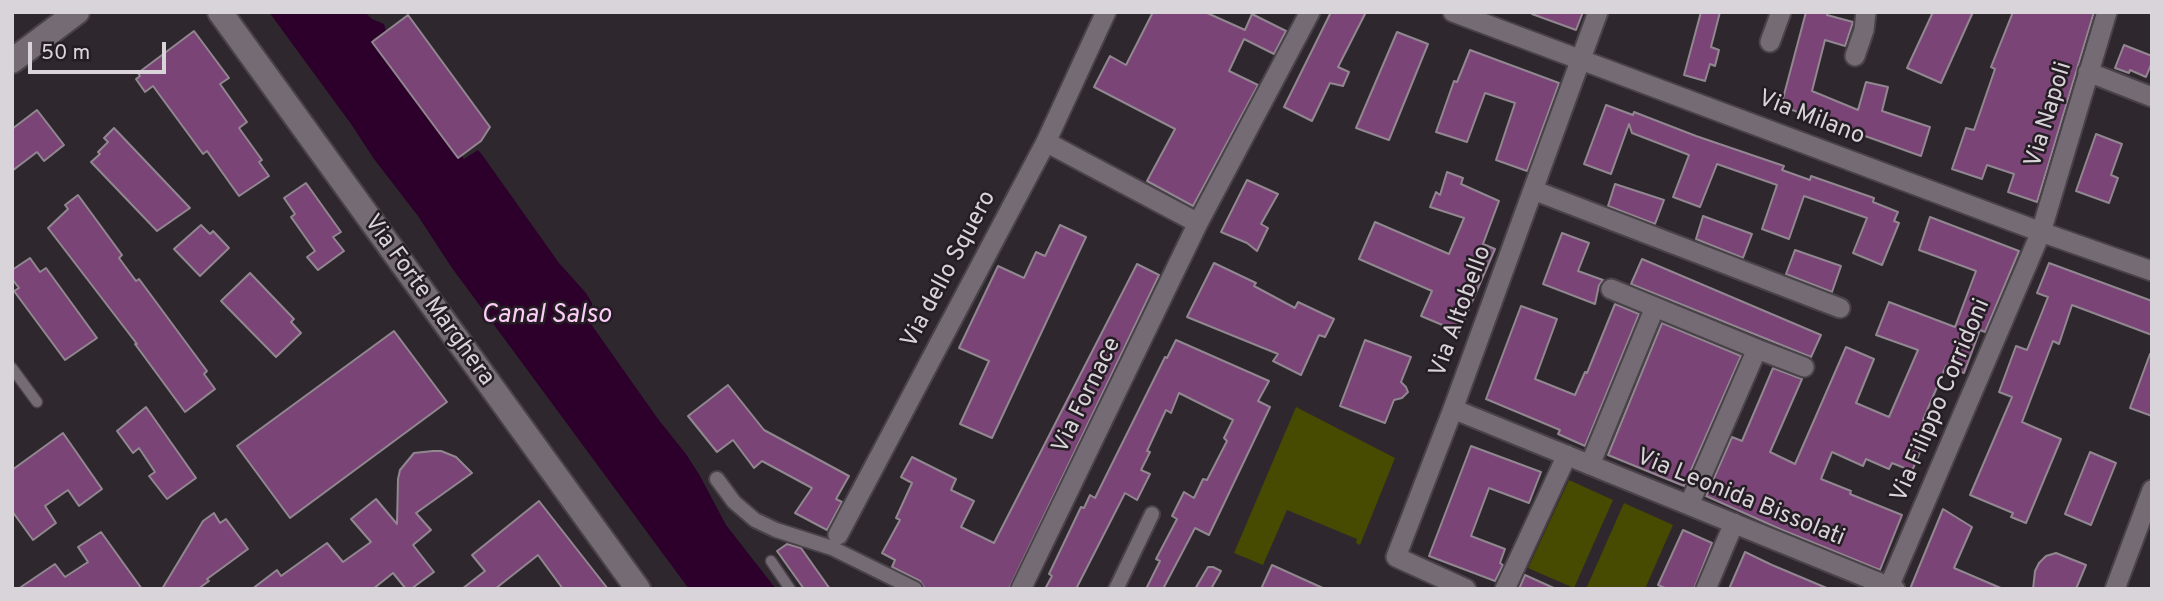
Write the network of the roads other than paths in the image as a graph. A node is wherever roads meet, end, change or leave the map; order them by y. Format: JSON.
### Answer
{"nodes":[{"id":1,"x":77,"y":12,"type":"edge"},
{"id":2,"x":220,"y":12,"type":"edge"},
{"id":3,"x":1106,"y":12,"type":"edge"},
{"id":4,"x":1310,"y":12,"type":"edge"},
{"id":5,"x":1453,"y":12,"type":"edge"},
{"id":6,"x":1598,"y":12,"type":"edge"},
{"id":7,"x":1782,"y":12,"type":"edge"},
{"id":8,"x":1867,"y":12,"type":"edge"},
{"id":9,"x":2107,"y":12,"type":"edge"},
{"id":10,"x":1770,"y":42,"type":"dead end"},
{"id":11,"x":1855,"y":56,"type":"dead end"},
{"id":12,"x":1581,"y":59,"type":"junction"},
{"id":13,"x":12,"y":61,"type":"edge"},
{"id":14,"x":2088,"y":72,"type":"junction"},
{"id":15,"x":2152,"y":97,"type":"edge"},
{"id":16,"x":1046,"y":142,"type":"junction"},
{"id":17,"x":1533,"y":190,"type":"junction"},
{"id":18,"x":1198,"y":223,"type":"junction"},
{"id":19,"x":2040,"y":232,"type":"junction"},
{"id":20,"x":2152,"y":271,"type":"edge"},
{"id":21,"x":1611,"y":289,"type":"dead end"},
{"id":22,"x":1654,"y":307,"type":"junction"},
{"id":23,"x":1840,"y":308,"type":"dead end"},
{"id":24,"x":1756,"y":349,"type":"junction"},
{"id":25,"x":12,"y":368,"type":"edge"},
{"id":26,"x":1804,"y":368,"type":"dead end"},
{"id":27,"x":37,"y":402,"type":"dead end"},
{"id":28,"x":1453,"y":409,"type":"junction"},
{"id":29,"x":1567,"y":455,"type":"junction"},
{"id":30,"x":1590,"y":465,"type":"junction"},
{"id":31,"x":717,"y":479,"type":"dead end"},
{"id":32,"x":2152,"y":490,"type":"edge"},
{"id":33,"x":1689,"y":505,"type":"junction"},
{"id":34,"x":1152,"y":514,"type":"dead end"},
{"id":35,"x":1734,"y":523,"type":"junction"},
{"id":36,"x":835,"y":541,"type":"junction"},
{"id":37,"x":771,"y":561,"type":"dead end"},
{"id":38,"x":1891,"y":588,"type":"edge"},
{"id":39,"x":638,"y":589,"type":"edge"},
{"id":40,"x":790,"y":589,"type":"edge"},
{"id":41,"x":915,"y":589,"type":"edge"},
{"id":42,"x":1020,"y":589,"type":"edge"},
{"id":43,"x":1116,"y":589,"type":"edge"},
{"id":44,"x":1466,"y":589,"type":"edge"},
{"id":45,"x":1505,"y":589,"type":"edge"},
{"id":46,"x":1706,"y":589,"type":"edge"},
{"id":47,"x":2115,"y":589,"type":"edge"}],
"edges":[{"from":1,"to":13,"type":"street"},
{"from":2,"to":39,"type":"street","name":"Via Forte Marghera"},
{"from":3,"to":16,"type":"street","name":"Via dello Squero"},
{"from":4,"to":18,"type":"street","name":"Via Fornace"},
{"from":5,"to":12,"type":"street","name":"Via Milano"},
{"from":6,"to":12,"type":"street","name":"Via Altobello"},
{"from":7,"to":10,"type":"street"},
{"from":8,"to":11,"type":"street"},
{"from":9,"to":14,"type":"street","name":"Via Napoli"},
{"from":12,"to":17,"type":"street","name":"Via Altobello"},
{"from":12,"to":19,"type":"street","name":"Via Milano"},
{"from":14,"to":15,"type":"street"},
{"from":14,"to":19,"type":"street","name":"Via Napoli"},
{"from":16,"to":18,"type":"street"},
{"from":16,"to":36,"type":"street","name":"Via dello Squero"},
{"from":17,"to":23,"type":"street"},
{"from":17,"to":28,"type":"street","name":"Via Altobello"},
{"from":18,"to":42,"type":"street","name":"Via Fornace"},
{"from":19,"to":20,"type":"street","name":"Via Milano"},
{"from":19,"to":38,"type":"street","name":"Via Filippo Corridoni"},
{"from":21,"to":22,"type":"street"},
{"from":22,"to":24,"type":"street"},
{"from":22,"to":30,"type":"street"},
{"from":24,"to":26,"type":"street"},
{"from":24,"to":33,"type":"street"},
{"from":25,"to":27,"type":"lane"},
{"from":28,"to":29,"type":"street","name":"Via Leonida Bissolati"},
{"from":28,"to":44,"type":"street","name":"Via Altobello"},
{"from":29,"to":30,"type":"street","name":"Via Leonida Bissolati"},
{"from":29,"to":45,"type":"street"},
{"from":30,"to":33,"type":"street","name":"Via Leonida Bissolati"},
{"from":31,"to":36,"type":"street"},
{"from":32,"to":47,"type":"street"},
{"from":33,"to":35,"type":"street","name":"Via Leonida Bissolati"},
{"from":34,"to":43,"type":"street"},
{"from":35,"to":38,"type":"street","name":"Via Leonida Bissolati"},
{"from":35,"to":46,"type":"street"},
{"from":36,"to":41,"type":"street"},
{"from":37,"to":40,"type":"lane"}]}
